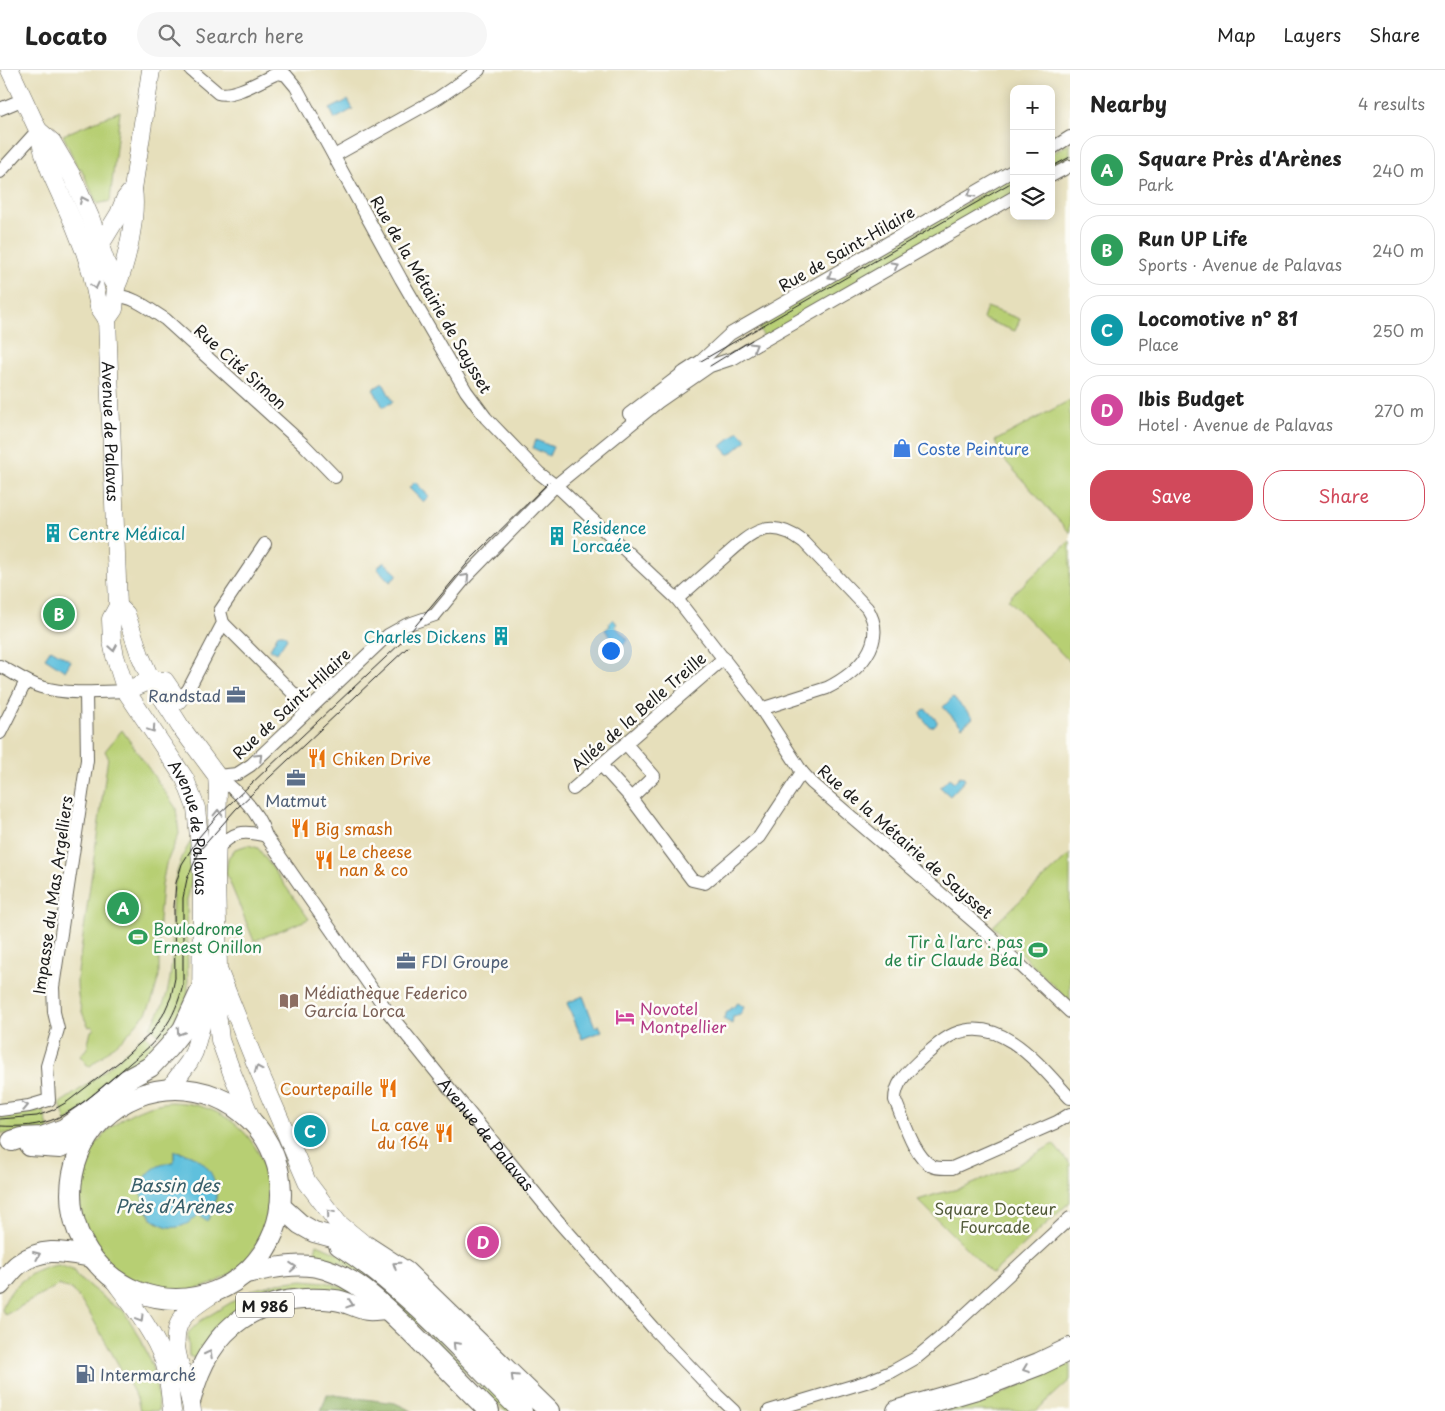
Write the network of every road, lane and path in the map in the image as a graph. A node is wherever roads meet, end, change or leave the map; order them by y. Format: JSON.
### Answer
{"nodes":[{"id":1,"x":10,"y":70,"type":"edge"},
{"id":2,"x":152,"y":70,"type":"edge"},
{"id":3,"x":191,"y":70,"type":"edge"},
{"id":4,"x":479,"y":70,"type":"edge"},
{"id":5,"x":24,"y":99,"type":"junction"},
{"id":6,"x":0,"y":109,"type":"edge"},
{"id":7,"x":38,"y":130,"type":"junction"},
{"id":8,"x":1070,"y":137,"type":"edge"},
{"id":9,"x":1055,"y":146,"type":"edge"},
{"id":10,"x":334,"y":156,"type":"junction"},
{"id":11,"x":1070,"y":166,"type":"edge"},
{"id":12,"x":0,"y":172,"type":"edge"},
{"id":13,"x":1010,"y":172,"type":"edge"},
{"id":14,"x":1053,"y":175,"type":"edge"},
{"id":15,"x":133,"y":189,"type":"junction"},
{"id":16,"x":1010,"y":199,"type":"edge"},
{"id":17,"x":130,"y":235,"type":"junction"},
{"id":18,"x":92,"y":249,"type":"junction"},
{"id":19,"x":116,"y":292,"type":"junction"},
{"id":20,"x":107,"y":319,"type":"junction"},
{"id":21,"x":705,"y":364,"type":"junction"},
{"id":22,"x":335,"y":477,"type":"dead end"},
{"id":23,"x":552,"y":484,"type":"junction"},
{"id":24,"x":265,"y":544,"type":"dead end"},
{"id":25,"x":677,"y":599,"type":"junction"},
{"id":26,"x":118,"y":606,"type":"junction"},
{"id":27,"x":223,"y":623,"type":"junction"},
{"id":28,"x":724,"y":658,"type":"junction"},
{"id":29,"x":0,"y":666,"type":"edge"},
{"id":30,"x":151,"y":680,"type":"junction"},
{"id":31,"x":26,"y":681,"type":"junction"},
{"id":32,"x":126,"y":691,"type":"junction"},
{"id":33,"x":86,"y":693,"type":"junction"},
{"id":34,"x":173,"y":703,"type":"junction"},
{"id":35,"x":309,"y":709,"type":"junction"},
{"id":36,"x":761,"y":709,"type":"junction"},
{"id":37,"x":0,"y":734,"type":"edge"},
{"id":38,"x":626,"y":744,"type":"junction"},
{"id":39,"x":601,"y":765,"type":"junction"},
{"id":40,"x":178,"y":767,"type":"junction"},
{"id":41,"x":802,"y":772,"type":"junction"},
{"id":42,"x":217,"y":776,"type":"junction"},
{"id":43,"x":573,"y":789,"type":"dead end"},
{"id":44,"x":631,"y":798,"type":"junction"},
{"id":45,"x":266,"y":836,"type":"junction"},
{"id":46,"x":217,"y":849,"type":"junction"},
{"id":47,"x":202,"y":875,"type":"junction"},
{"id":48,"x":218,"y":969,"type":"junction"},
{"id":49,"x":202,"y":988,"type":"junction"},
{"id":50,"x":1070,"y":1012,"type":"edge"},
{"id":51,"x":169,"y":1089,"type":"junction"},
{"id":52,"x":1070,"y":1098,"type":"edge"},
{"id":53,"x":0,"y":1110,"type":"edge"},
{"id":54,"x":1070,"y":1114,"type":"edge"},
{"id":55,"x":253,"y":1123,"type":"junction"},
{"id":56,"x":90,"y":1134,"type":"junction"},
{"id":57,"x":6,"y":1141,"type":"edge"},
{"id":58,"x":280,"y":1206,"type":"junction"},
{"id":59,"x":1070,"y":1218,"type":"edge"},
{"id":60,"x":326,"y":1237,"type":"junction"},
{"id":61,"x":366,"y":1246,"type":"junction"},
{"id":62,"x":91,"y":1257,"type":"junction"},
{"id":63,"x":245,"y":1273,"type":"junction"},
{"id":64,"x":113,"y":1278,"type":"junction"},
{"id":65,"x":0,"y":1285,"type":"edge"},
{"id":66,"x":218,"y":1290,"type":"junction"},
{"id":67,"x":386,"y":1309,"type":"junction"},
{"id":68,"x":1070,"y":1349,"type":"edge"},
{"id":69,"x":191,"y":1405,"type":"edge"},
{"id":70,"x":172,"y":1411,"type":"edge"},
{"id":71,"x":489,"y":1411,"type":"edge"},
{"id":72,"x":522,"y":1411,"type":"edge"},
{"id":73,"x":549,"y":1411,"type":"edge"},
{"id":74,"x":734,"y":1411,"type":"edge"},
{"id":75,"x":769,"y":1411,"type":"edge"},
{"id":76,"x":898,"y":1411,"type":"edge"}],
"edges":[{"from":1,"to":5,"type":"main road","name":"Avenue de Palavas"},
{"from":2,"to":15,"type":"main road"},
{"from":3,"to":10,"type":"street","name":"Rue de la Métairie de Saysset"},
{"from":4,"to":10,"type":"street"},
{"from":5,"to":6,"type":"street"},
{"from":5,"to":7,"type":"main road","name":"Avenue de Palavas"},
{"from":7,"to":12,"type":"street"},
{"from":7,"to":18,"type":"main road","name":"Avenue de Palavas"},
{"from":8,"to":9,"type":"street"},
{"from":10,"to":23,"type":"street","name":"Rue de la Métairie de Saysset"},
{"from":11,"to":14,"type":"street"},
{"from":13,"to":21,"type":"street","name":"Rue de Saint-Hilaire","one_way":true},
{"from":15,"to":17,"type":"main road"},
{"from":15,"to":18,"type":"main road"},
{"from":21,"to":16,"type":"street","one_way":true},
{"from":17,"to":18,"type":"main road"},
{"from":17,"to":19,"type":"main road"},
{"from":18,"to":19,"type":"main road","name":"Avenue de Palavas"},
{"from":18,"to":20,"type":"main road","name":"Avenue de Palavas","one_way":true},
{"from":19,"to":20,"type":"main road","name":"Avenue de Palavas"},
{"from":19,"to":22,"type":"street","name":"Rue Cité Simon"},
{"from":20,"to":26,"type":"main road","name":"Avenue de Palavas"},
{"from":21,"to":23,"type":"street"},
{"from":23,"to":25,"type":"street","name":"Rue de la Métairie de Saysset"},
{"from":35,"to":23,"type":"street","name":"Rue de Saint-Hilaire","one_way":true},
{"from":24,"to":27,"type":"street"},
{"from":25,"to":28,"type":"street","name":"Rue de la Métairie de Saysset"},
{"from":25,"to":36,"type":"street"},
{"from":26,"to":30,"type":"main road","name":"Avenue de Palavas"},
{"from":26,"to":32,"type":"main road","name":"Avenue de Palavas","one_way":true},
{"from":27,"to":34,"type":"street"},
{"from":27,"to":35,"type":"street"},
{"from":28,"to":36,"type":"street","name":"Rue de la Métairie de Saysset"},
{"from":28,"to":38,"type":"street","name":"Allée de la Belle Treille"},
{"from":29,"to":31,"type":"street"},
{"from":30,"to":32,"type":"main road"},
{"from":30,"to":34,"type":"main road","name":"Avenue de Palavas"},
{"from":31,"to":33,"type":"street"},
{"from":31,"to":37,"type":"street"},
{"from":32,"to":33,"type":"street"},
{"from":32,"to":40,"type":"main road","name":"Avenue de Palavas","one_way":true},
{"from":53,"to":33,"type":"street","name":"Impasse du Mas Argelliers","one_way":true},
{"from":34,"to":42,"type":"main road","name":"Avenue de Palavas"},
{"from":42,"to":35,"type":"street","name":"Rue de Saint-Hilaire","one_way":true},
{"from":36,"to":41,"type":"street","name":"Rue de la Métairie de Saysset"},
{"from":38,"to":39,"type":"street","name":"Allée de la Belle Treille"},
{"from":38,"to":44,"type":"street"},
{"from":39,"to":43,"type":"street","name":"Allée de la Belle Treille"},
{"from":39,"to":44,"type":"street"},
{"from":40,"to":42,"type":"main road"},
{"from":40,"to":47,"type":"main road","name":"Avenue de Palavas"},
{"from":41,"to":44,"type":"street"},
{"from":41,"to":50,"type":"street","name":"Rue de la Métairie de Saysset"},
{"from":42,"to":45,"type":"street","name":"Avenue de Palavas"},
{"from":46,"to":42,"type":"main road","name":"Avenue de Palavas","one_way":true},
{"from":45,"to":46,"type":"street","name":"Avenue de Palavas"},
{"from":45,"to":74,"type":"street","name":"Avenue de Palavas"},
{"from":46,"to":47,"type":"main road"},
{"from":46,"to":48,"type":"main road","name":"Avenue de Palavas"},
{"from":47,"to":49,"type":"main road","name":"Avenue de Palavas"},
{"from":48,"to":55,"type":"main road","name":"Avenue de Palavas"},
{"from":61,"to":48,"type":"main road","one_way":true},
{"from":49,"to":51,"type":"main road","name":"Avenue de Palavas"},
{"from":49,"to":57,"type":"main road","one_way":true},
{"from":51,"to":55,"type":"main road"},
{"from":51,"to":56,"type":"main road"},
{"from":52,"to":54,"type":"street"},
{"from":55,"to":58,"type":"main road"},
{"from":56,"to":57,"type":"main road"},
{"from":56,"to":62,"type":"main road"},
{"from":58,"to":60,"type":"main road"},
{"from":58,"to":63,"type":"main road"},
{"from":59,"to":75,"type":"street"},
{"from":60,"to":61,"type":"main road"},
{"from":72,"to":60,"type":"main road","one_way":true},
{"from":73,"to":61,"type":"main road","one_way":true},
{"from":62,"to":64,"type":"main road"},
{"from":65,"to":62,"type":"main road","one_way":true},
{"from":63,"to":66,"type":"main road"},
{"from":63,"to":67,"type":"main road","number":"M 986","one_way":true},
{"from":64,"to":66,"type":"main road"},
{"from":64,"to":70,"type":"main road","one_way":true},
{"from":66,"to":69,"type":"main road"},
{"from":69,"to":67,"type":"main road","number":"M 986","one_way":true},
{"from":67,"to":71,"type":"main road","number":"M 986"},
{"from":68,"to":76,"type":"highway","one_way":true}]}
